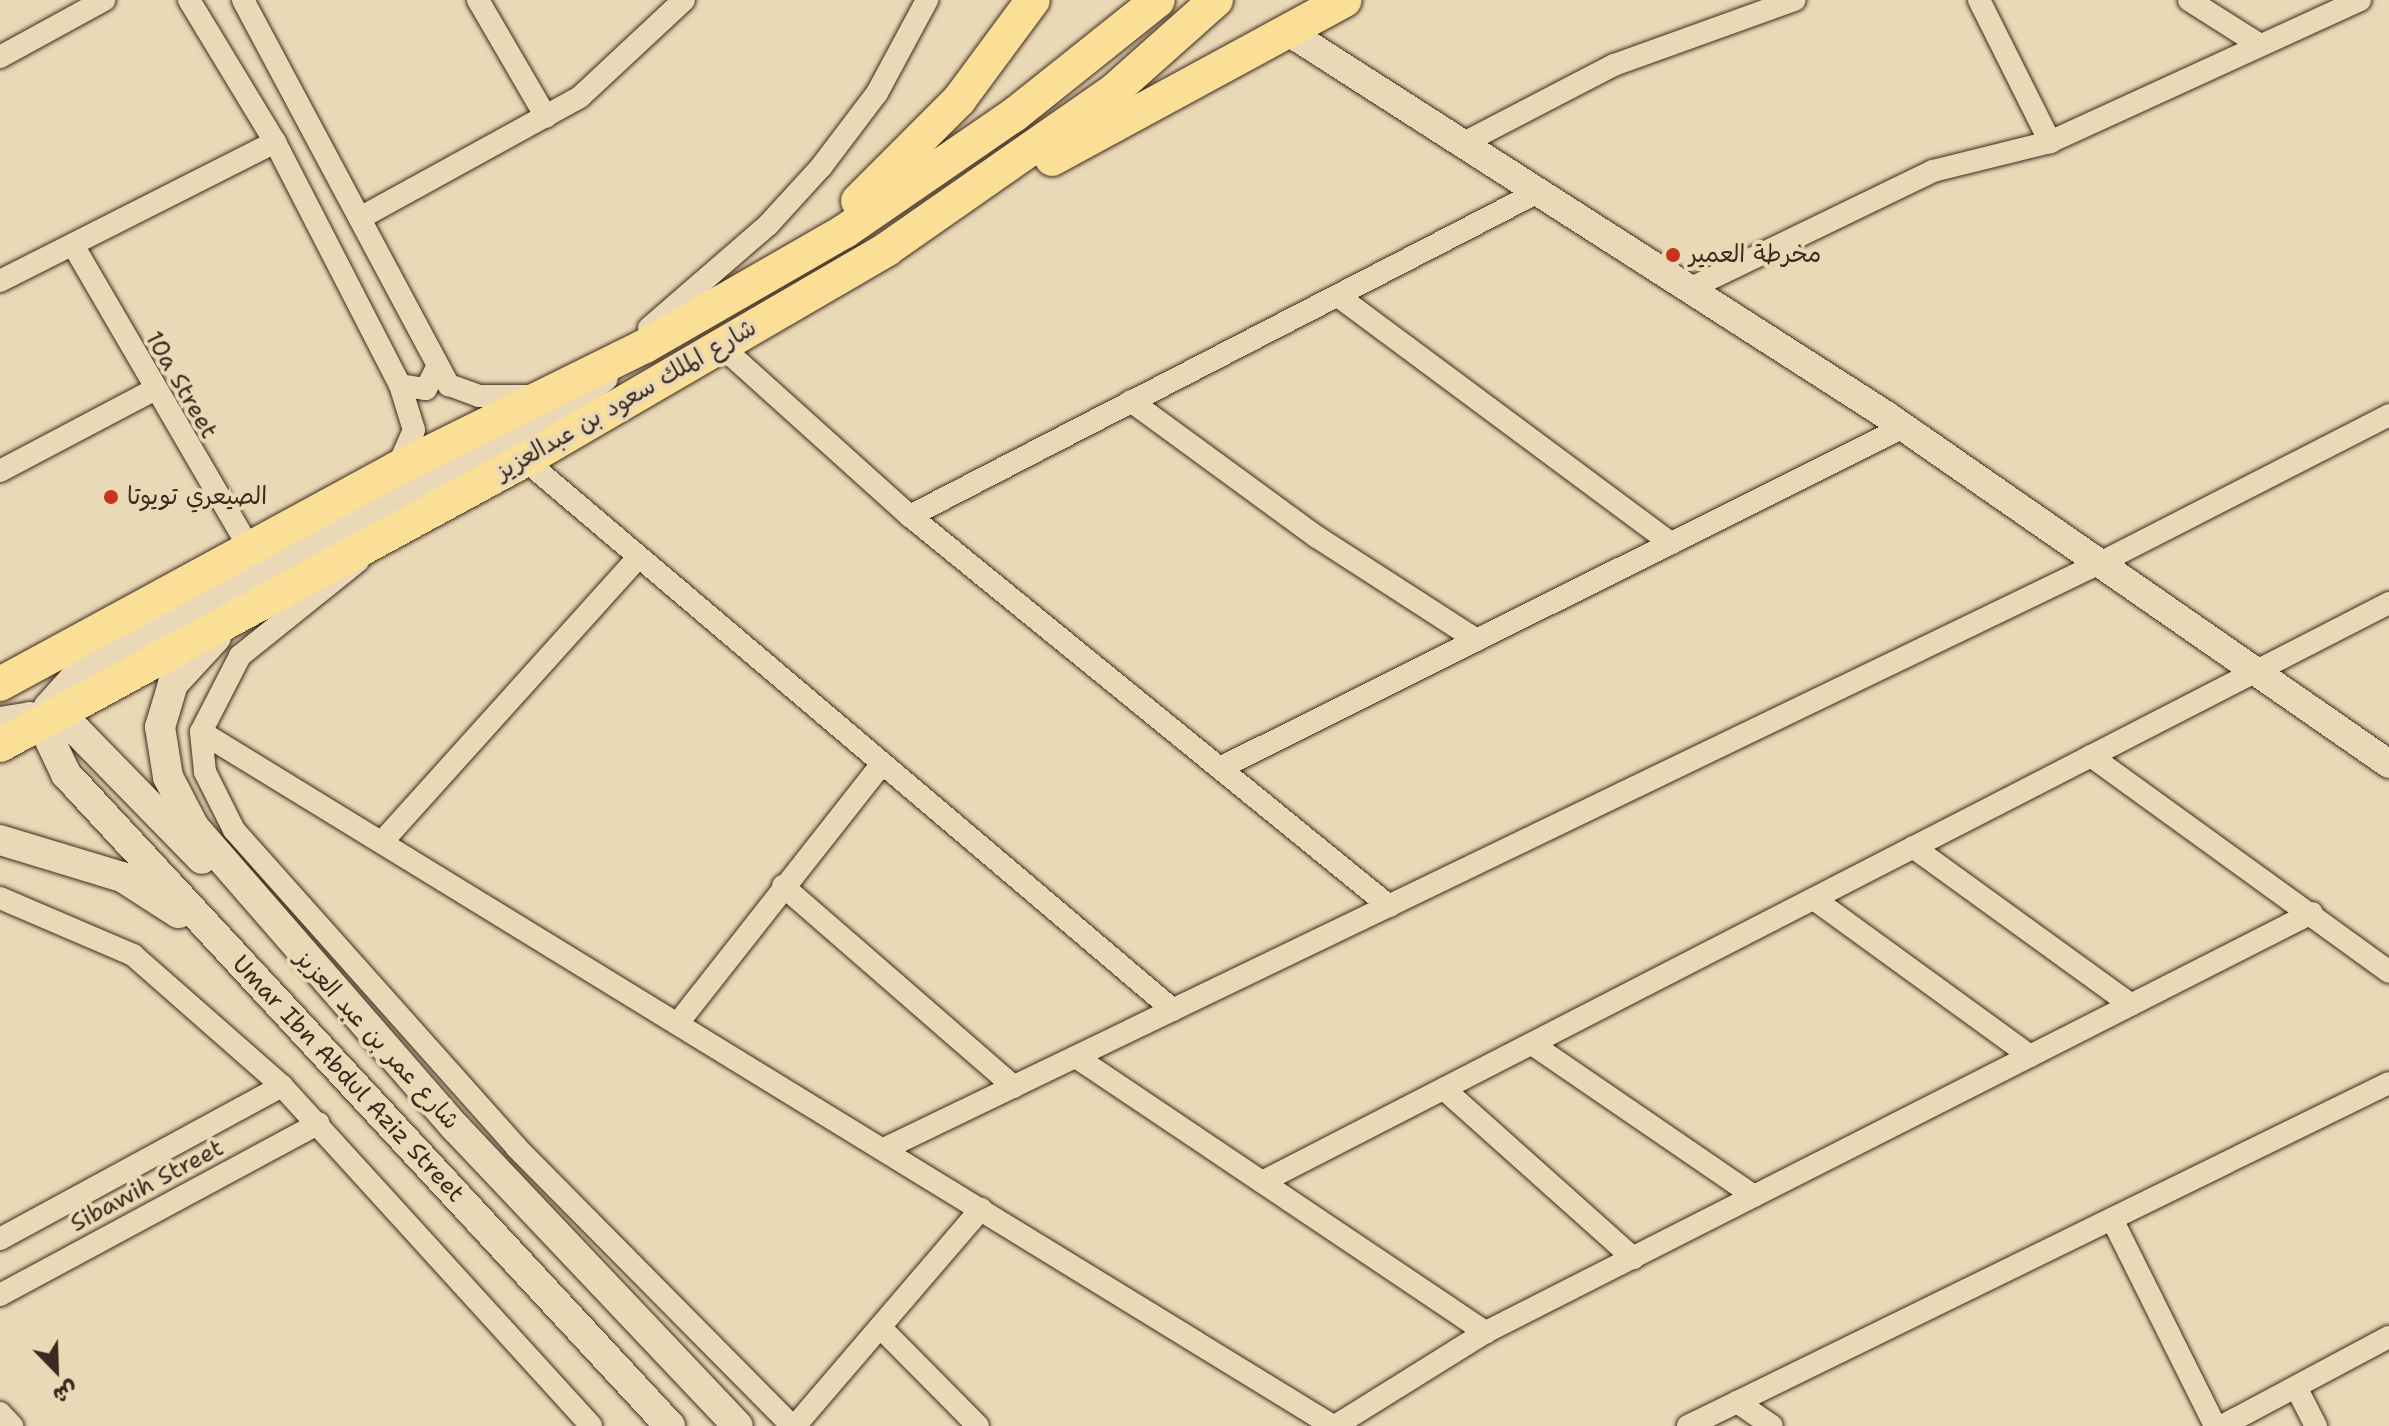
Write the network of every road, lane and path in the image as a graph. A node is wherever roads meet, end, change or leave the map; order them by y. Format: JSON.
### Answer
{"nodes":[{"id":1,"x":104,"y":0,"type":"edge"},
{"id":2,"x":189,"y":0,"type":"edge"},
{"id":3,"x":243,"y":0,"type":"edge"},
{"id":4,"x":478,"y":0,"type":"edge"},
{"id":5,"x":684,"y":0,"type":"edge"},
{"id":6,"x":927,"y":0,"type":"edge"},
{"id":7,"x":1033,"y":0,"type":"edge"},
{"id":8,"x":1158,"y":0,"type":"edge"},
{"id":9,"x":1216,"y":0,"type":"edge"},
{"id":10,"x":1345,"y":0,"type":"edge"},
{"id":11,"x":1795,"y":0,"type":"edge"},
{"id":12,"x":1979,"y":0,"type":"edge"},
{"id":13,"x":2189,"y":0,"type":"edge"},
{"id":14,"x":2360,"y":0,"type":"edge"},
{"id":15,"x":1287,"y":31,"type":"junction"},
{"id":16,"x":2260,"y":45,"type":"junction"},
{"id":17,"x":0,"y":57,"type":"edge"},
{"id":18,"x":546,"y":117,"type":"junction"},
{"id":19,"x":275,"y":142,"type":"junction"},
{"id":20,"x":2050,"y":142,"type":"junction"},
{"id":21,"x":1462,"y":144,"type":"junction"},
{"id":22,"x":1538,"y":192,"type":"junction"},
{"id":23,"x":360,"y":218,"type":"junction"},
{"id":24,"x":73,"y":245,"type":"junction"},
{"id":25,"x":887,"y":249,"type":"junction"},
{"id":26,"x":0,"y":281,"type":"edge"},
{"id":27,"x":1689,"y":289,"type":"junction"},
{"id":28,"x":1338,"y":296,"type":"junction"},
{"id":29,"x":719,"y":302,"type":"junction"},
{"id":30,"x":645,"y":346,"type":"junction"},
{"id":31,"x":721,"y":346,"type":"junction"},
{"id":32,"x":437,"y":367,"type":"junction"},
{"id":33,"x":574,"y":378,"type":"junction"},
{"id":34,"x":400,"y":385,"type":"junction"},
{"id":35,"x":152,"y":391,"type":"junction"},
{"id":36,"x":537,"y":396,"type":"junction"},
{"id":37,"x":1131,"y":401,"type":"junction"},
{"id":38,"x":2389,"y":415,"type":"edge"},
{"id":39,"x":1904,"y":427,"type":"junction"},
{"id":40,"x":525,"y":460,"type":"junction"},
{"id":41,"x":398,"y":468,"type":"junction"},
{"id":42,"x":0,"y":471,"type":"edge"},
{"id":43,"x":910,"y":516,"type":"junction"},
{"id":44,"x":383,"y":536,"type":"junction"},
{"id":45,"x":1671,"y":543,"type":"junction"},
{"id":46,"x":249,"y":548,"type":"junction"},
{"id":47,"x":638,"y":558,"type":"junction"},
{"id":48,"x":2100,"y":563,"type":"junction"},
{"id":49,"x":2389,"y":603,"type":"edge"},
{"id":50,"x":239,"y":617,"type":"junction"},
{"id":51,"x":1477,"y":640,"type":"junction"},
{"id":52,"x":2255,"y":672,"type":"junction"},
{"id":53,"x":0,"y":684,"type":"edge"},
{"id":54,"x":47,"y":721,"type":"junction"},
{"id":55,"x":0,"y":722,"type":"edge"},
{"id":56,"x":201,"y":732,"type":"junction"},
{"id":57,"x":0,"y":745,"type":"edge"},
{"id":58,"x":2091,"y":756,"type":"junction"},
{"id":59,"x":882,"y":764,"type":"junction"},
{"id":60,"x":2389,"y":764,"type":"edge"},
{"id":61,"x":1220,"y":768,"type":"junction"},
{"id":62,"x":0,"y":840,"type":"edge"},
{"id":63,"x":382,"y":842,"type":"junction"},
{"id":64,"x":1913,"y":847,"type":"junction"},
{"id":65,"x":783,"y":886,"type":"junction"},
{"id":66,"x":0,"y":898,"type":"edge"},
{"id":67,"x":1814,"y":899,"type":"junction"},
{"id":68,"x":1389,"y":906,"type":"junction"},
{"id":69,"x":2312,"y":913,"type":"junction"},
{"id":70,"x":274,"y":925,"type":"junction"},
{"id":71,"x":236,"y":959,"type":"junction"},
{"id":72,"x":2389,"y":972,"type":"edge"},
{"id":73,"x":2131,"y":1005,"type":"junction"},
{"id":74,"x":1173,"y":1010,"type":"junction"},
{"id":75,"x":678,"y":1023,"type":"junction"},
{"id":76,"x":1532,"y":1044,"type":"junction"},
{"id":77,"x":2030,"y":1056,"type":"junction"},
{"id":78,"x":1076,"y":1057,"type":"junction"},
{"id":79,"x":2389,"y":1083,"type":"edge"},
{"id":80,"x":282,"y":1086,"type":"junction"},
{"id":81,"x":1014,"y":1087,"type":"junction"},
{"id":82,"x":1444,"y":1089,"type":"junction"},
{"id":83,"x":319,"y":1123,"type":"junction"},
{"id":84,"x":884,"y":1149,"type":"junction"},
{"id":85,"x":1262,"y":1182,"type":"junction"},
{"id":86,"x":1754,"y":1196,"type":"junction"},
{"id":87,"x":981,"y":1209,"type":"junction"},
{"id":88,"x":2112,"y":1219,"type":"junction"},
{"id":89,"x":0,"y":1239,"type":"edge"},
{"id":90,"x":572,"y":1250,"type":"junction"},
{"id":91,"x":621,"y":1254,"type":"junction"},
{"id":92,"x":1633,"y":1258,"type":"junction"},
{"id":93,"x":0,"y":1295,"type":"edge"},
{"id":94,"x":880,"y":1327,"type":"junction"},
{"id":95,"x":1486,"y":1332,"type":"junction"},
{"id":96,"x":2389,"y":1337,"type":"edge"},
{"id":97,"x":2296,"y":1387,"type":"junction"},
{"id":98,"x":1737,"y":1402,"type":"junction"},
{"id":99,"x":0,"y":1413,"type":"edge"},
{"id":100,"x":1323,"y":1424,"type":"edge"},
{"id":101,"x":12,"y":1426,"type":"edge"},
{"id":102,"x":591,"y":1426,"type":"edge"},
{"id":103,"x":670,"y":1426,"type":"edge"},
{"id":104,"x":738,"y":1426,"type":"edge"},
{"id":105,"x":794,"y":1426,"type":"edge"},
{"id":106,"x":978,"y":1426,"type":"edge"},
{"id":107,"x":1688,"y":1426,"type":"edge"},
{"id":108,"x":1772,"y":1426,"type":"edge"},
{"id":109,"x":2215,"y":1426,"type":"edge"},
{"id":110,"x":2222,"y":1426,"type":"edge"},
{"id":111,"x":2316,"y":1426,"type":"edge"}],
"edges":[{"from":1,"to":17,"type":"street"},
{"from":2,"to":19,"type":"street"},
{"from":3,"to":23,"type":"street"},
{"from":4,"to":18,"type":"street"},
{"from":5,"to":18,"type":"street"},
{"from":6,"to":33,"type":"street"},
{"from":7,"to":29,"type":"main road"},
{"from":8,"to":29,"type":"main road","name":"شارع الملك سعود بن عبدالعزيز"},
{"from":9,"to":25,"type":"main road","name":"شارع الملك سعود بن عبدالعزيز"},
{"from":10,"to":15,"type":"main road"},
{"from":11,"to":21,"type":"street"},
{"from":12,"to":20,"type":"street"},
{"from":13,"to":16,"type":"street"},
{"from":14,"to":16,"type":"street"},
{"from":15,"to":21,"type":"street"},
{"from":15,"to":25,"type":"main road"},
{"from":16,"to":20,"type":"street"},
{"from":18,"to":23,"type":"street"},
{"from":19,"to":24,"type":"street"},
{"from":19,"to":34,"type":"street"},
{"from":20,"to":27,"type":"street"},
{"from":21,"to":22,"type":"street"},
{"from":22,"to":27,"type":"street"},
{"from":22,"to":28,"type":"street"},
{"from":23,"to":32,"type":"street"},
{"from":24,"to":26,"type":"street"},
{"from":24,"to":35,"type":"street","name":"10a Street"},
{"from":25,"to":31,"type":"main road","name":"شارع الملك سعود بن عبدالعزيز"},
{"from":27,"to":39,"type":"street"},
{"from":28,"to":37,"type":"street"},
{"from":28,"to":45,"type":"street"},
{"from":29,"to":30,"type":"main road","name":"شارع الملك سعود بن عبدالعزيز"},
{"from":30,"to":33,"type":"main road","name":"شارع الملك سعود بن عبدالعزيز"},
{"from":30,"to":54,"type":"main road"},
{"from":31,"to":40,"type":"main road","name":"شارع الملك سعود بن عبدالعزيز"},
{"from":31,"to":43,"type":"street"},
{"from":32,"to":34,"type":"street"},
{"from":32,"to":36,"type":"street"},
{"from":33,"to":36,"type":"main road","name":"شارع الملك سعود بن عبدالعزيز"},
{"from":34,"to":41,"type":"street"},
{"from":35,"to":42,"type":"street"},
{"from":35,"to":46,"type":"street","name":"10a Street"},
{"from":36,"to":41,"type":"main road","name":"شارع الملك سعود بن عبدالعزيز"},
{"from":37,"to":43,"type":"street"},
{"from":37,"to":51,"type":"street"},
{"from":38,"to":48,"type":"street"},
{"from":39,"to":45,"type":"street"},
{"from":39,"to":48,"type":"street"},
{"from":40,"to":44,"type":"main road","name":"شارع الملك سعود بن عبدالعزيز"},
{"from":40,"to":47,"type":"street"},
{"from":41,"to":46,"type":"main road","name":"شارع الملك سعود بن عبدالعزيز"},
{"from":43,"to":61,"type":"street"},
{"from":44,"to":50,"type":"main road","name":"شارع الملك سعود بن عبدالعزيز"},
{"from":44,"to":56,"type":"street"},
{"from":45,"to":51,"type":"street"},
{"from":46,"to":53,"type":"main road","name":"شارع الملك سعود بن عبدالعزيز"},
{"from":47,"to":59,"type":"street"},
{"from":47,"to":63,"type":"street"},
{"from":48,"to":52,"type":"street"},
{"from":48,"to":68,"type":"street"},
{"from":49,"to":52,"type":"street"},
{"from":50,"to":54,"type":"main road","name":"شارع الملك سعود بن عبدالعزيز"},
{"from":50,"to":70,"type":"main road","name":"شارع عمر بن عبد العزيز"},
{"from":51,"to":61,"type":"street"},
{"from":52,"to":58,"type":"street"},
{"from":52,"to":60,"type":"street"},
{"from":54,"to":55,"type":"main road"},
{"from":54,"to":57,"type":"main road","name":"شارع الملك سعود بن عبدالعزيز"},
{"from":54,"to":70,"type":"main road"},
{"from":54,"to":71,"type":"main road","name":"Umar Ibn Abdul Aziz Street"},
{"from":56,"to":63,"type":"street"},
{"from":56,"to":91,"type":"street"},
{"from":58,"to":64,"type":"street"},
{"from":58,"to":69,"type":"street"},
{"from":59,"to":65,"type":"street"},
{"from":59,"to":74,"type":"street"},
{"from":61,"to":68,"type":"street"},
{"from":62,"to":71,"type":"main road"},
{"from":63,"to":75,"type":"street"},
{"from":64,"to":67,"type":"street"},
{"from":64,"to":73,"type":"street"},
{"from":65,"to":75,"type":"street"},
{"from":65,"to":81,"type":"street"},
{"from":66,"to":80,"type":"street"},
{"from":67,"to":76,"type":"street"},
{"from":67,"to":77,"type":"street"},
{"from":68,"to":74,"type":"street"},
{"from":69,"to":72,"type":"street"},
{"from":69,"to":73,"type":"street"},
{"from":70,"to":90,"type":"main road","name":"شارع عمر بن عبد العزيز"},
{"from":71,"to":103,"type":"main road","name":"Umar Ibn Abdul Aziz Street"},
{"from":73,"to":77,"type":"street"},
{"from":74,"to":78,"type":"street"},
{"from":75,"to":84,"type":"street"},
{"from":76,"to":82,"type":"street"},
{"from":76,"to":86,"type":"street"},
{"from":77,"to":86,"type":"street"},
{"from":78,"to":81,"type":"street"},
{"from":78,"to":85,"type":"street"},
{"from":79,"to":88,"type":"street"},
{"from":80,"to":83,"type":"street"},
{"from":80,"to":89,"type":"street","name":"Sibawih Street"},
{"from":81,"to":84,"type":"street"},
{"from":82,"to":85,"type":"street"},
{"from":82,"to":92,"type":"street"},
{"from":83,"to":93,"type":"street","name":"Sibawih Street"},
{"from":83,"to":102,"type":"street"},
{"from":84,"to":87,"type":"street"},
{"from":85,"to":95,"type":"street"},
{"from":86,"to":92,"type":"street"},
{"from":87,"to":94,"type":"street"},
{"from":87,"to":100,"type":"street"},
{"from":88,"to":98,"type":"street"},
{"from":88,"to":109,"type":"street"},
{"from":90,"to":91,"type":"street"},
{"from":90,"to":104,"type":"main road","name":"شارع عمر بن عبد العزيز"},
{"from":91,"to":105,"type":"street"},
{"from":92,"to":95,"type":"street"},
{"from":94,"to":105,"type":"street"},
{"from":94,"to":106,"type":"street"},
{"from":95,"to":100,"type":"street"},
{"from":96,"to":97,"type":"street"},
{"from":97,"to":110,"type":"street"},
{"from":97,"to":111,"type":"street"},
{"from":98,"to":107,"type":"street"},
{"from":98,"to":108,"type":"street"},
{"from":99,"to":101,"type":"street"}]}
